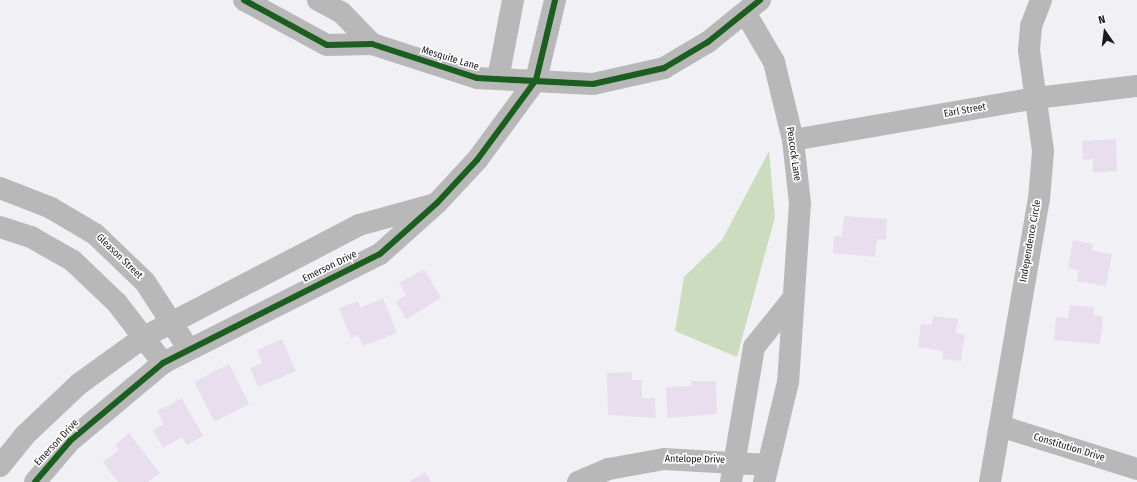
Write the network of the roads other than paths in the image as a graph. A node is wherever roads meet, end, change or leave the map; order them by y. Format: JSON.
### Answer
{"nodes":[{"id":1,"x":244,"y":0,"type":"edge"},
{"id":2,"x":318,"y":0,"type":"edge"},
{"id":3,"x":513,"y":0,"type":"edge"},
{"id":4,"x":555,"y":0,"type":"edge"},
{"id":5,"x":1041,"y":0,"type":"edge"},
{"id":6,"x":753,"y":7,"type":"edge"},
{"id":7,"x":372,"y":44,"type":"junction"},
{"id":8,"x":498,"y":79,"type":"junction"},
{"id":9,"x":536,"y":80,"type":"junction"},
{"id":10,"x":1137,"y":86,"type":"edge"},
{"id":11,"x":1036,"y":98,"type":"junction"},
{"id":12,"x":793,"y":140,"type":"junction"},
{"id":13,"x":0,"y":188,"type":"edge"},
{"id":14,"x":437,"y":203,"type":"junction"},
{"id":15,"x":0,"y":227,"type":"edge"},
{"id":16,"x":790,"y":301,"type":"junction"},
{"id":17,"x":170,"y":321,"type":"junction"},
{"id":18,"x":144,"y":337,"type":"junction"},
{"id":19,"x":188,"y":348,"type":"junction"},
{"id":20,"x":163,"y":363,"type":"junction"},
{"id":21,"x":1000,"y":426,"type":"junction"},
{"id":22,"x":734,"y":461,"type":"junction"},
{"id":23,"x":0,"y":466,"type":"edge"},
{"id":24,"x":1137,"y":469,"type":"edge"},
{"id":25,"x":766,"y":473,"type":"edge"},
{"id":26,"x":35,"y":482,"type":"edge"},
{"id":27,"x":578,"y":482,"type":"edge"},
{"id":28,"x":731,"y":482,"type":"edge"},
{"id":29,"x":990,"y":482,"type":"edge"}],
"edges":[{"from":1,"to":7,"type":"street","name":"Mesquite Lane"},
{"from":2,"to":7,"type":"street","name":"Mesquite Lane"},
{"from":3,"to":8,"type":"street"},
{"from":4,"to":9,"type":"street","name":"Emerson Drive"},
{"from":5,"to":11,"type":"street","name":"Independence Circle"},
{"from":6,"to":9,"type":"street","name":"Mesquite Lane"},
{"from":6,"to":12,"type":"street","name":"Peacock Lane"},
{"from":7,"to":8,"type":"street","name":"Mesquite Lane"},
{"from":8,"to":9,"type":"street","name":"Mesquite Lane"},
{"from":9,"to":14,"type":"street","name":"Emerson Drive"},
{"from":10,"to":11,"type":"street","name":"Earl Street"},
{"from":11,"to":12,"type":"street","name":"Earl Street"},
{"from":11,"to":21,"type":"street","name":"Independence Circle"},
{"from":12,"to":16,"type":"street","name":"Peacock Lane"},
{"from":13,"to":17,"type":"street","name":"Gleason Street"},
{"from":14,"to":17,"type":"street"},
{"from":14,"to":19,"type":"street","name":"Emerson Drive"},
{"from":15,"to":18,"type":"street"},
{"from":16,"to":22,"type":"street"},
{"from":16,"to":25,"type":"street","name":"Peacock Lane"},
{"from":17,"to":18,"type":"street"},
{"from":17,"to":19,"type":"street","name":"Gleason Street"},
{"from":18,"to":20,"type":"street"},
{"from":18,"to":23,"type":"street"},
{"from":19,"to":20,"type":"street","name":"Emerson Drive"},
{"from":20,"to":26,"type":"street","name":"Emerson Drive"},
{"from":21,"to":24,"type":"street","name":"Constitution Drive"},
{"from":21,"to":29,"type":"street","name":"Independence Circle"},
{"from":22,"to":25,"type":"street","name":"Antelope Drive"},
{"from":22,"to":27,"type":"street","name":"Antelope Drive"},
{"from":22,"to":28,"type":"street"}]}
